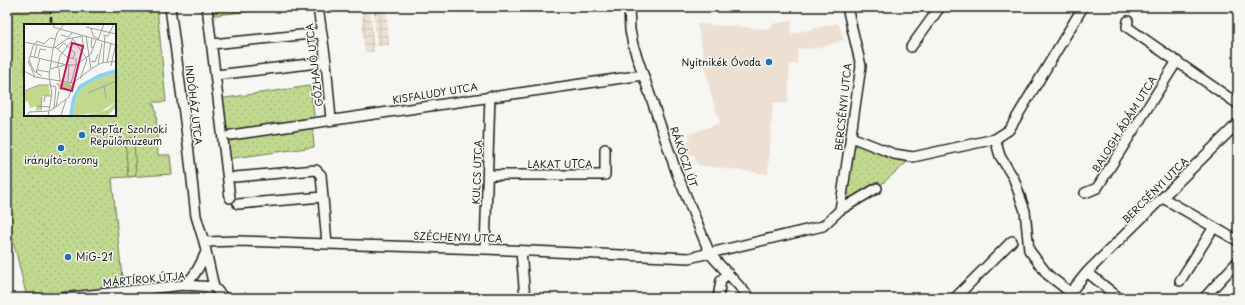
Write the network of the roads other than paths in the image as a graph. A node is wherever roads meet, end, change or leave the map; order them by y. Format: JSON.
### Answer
{"nodes":[{"id":1,"x":170,"y":7,"type":"edge"},
{"id":2,"x":208,"y":7,"type":"edge"},
{"id":3,"x":318,"y":7,"type":"edge"},
{"id":4,"x":629,"y":7,"type":"edge"},
{"id":5,"x":847,"y":7,"type":"edge"},
{"id":6,"x":940,"y":7,"type":"edge"},
{"id":7,"x":1083,"y":7,"type":"edge"},
{"id":8,"x":1128,"y":21,"type":"dead end"},
{"id":9,"x":321,"y":33,"type":"junction"},
{"id":10,"x":212,"y":44,"type":"junction"},
{"id":11,"x":911,"y":46,"type":"dead end"},
{"id":12,"x":326,"y":62,"type":"junction"},
{"id":13,"x":1177,"y":62,"type":"junction"},
{"id":14,"x":216,"y":75,"type":"junction"},
{"id":15,"x":643,"y":75,"type":"junction"},
{"id":16,"x":490,"y":96,"type":"junction"},
{"id":17,"x":1238,"y":104,"type":"edge"},
{"id":18,"x":331,"y":120,"type":"junction"},
{"id":19,"x":1238,"y":123,"type":"edge"},
{"id":20,"x":231,"y":135,"type":"dead end"},
{"id":21,"x":851,"y":137,"type":"junction"},
{"id":22,"x":995,"y":139,"type":"junction"},
{"id":23,"x":605,"y":149,"type":"dead end"},
{"id":24,"x":488,"y":175,"type":"junction"},
{"id":25,"x":235,"y":177,"type":"dead end"},
{"id":26,"x":877,"y":188,"type":"dead end"},
{"id":27,"x":1085,"y":193,"type":"dead end"},
{"id":28,"x":323,"y":197,"type":"junction"},
{"id":29,"x":230,"y":198,"type":"dead end"},
{"id":30,"x":1163,"y":198,"type":"junction"},
{"id":31,"x":238,"y":204,"type":"dead end"},
{"id":32,"x":840,"y":210,"type":"junction"},
{"id":33,"x":1214,"y":228,"type":"junction"},
{"id":34,"x":1012,"y":241,"type":"dead end"},
{"id":35,"x":1238,"y":241,"type":"edge"},
{"id":36,"x":204,"y":242,"type":"junction"},
{"id":37,"x":327,"y":244,"type":"junction"},
{"id":38,"x":485,"y":249,"type":"junction"},
{"id":39,"x":520,"y":250,"type":"junction"},
{"id":40,"x":206,"y":252,"type":"junction"},
{"id":41,"x":710,"y":254,"type":"junction"},
{"id":42,"x":1238,"y":261,"type":"edge"},
{"id":43,"x":1087,"y":272,"type":"junction"},
{"id":44,"x":728,"y":273,"type":"junction"},
{"id":45,"x":1180,"y":281,"type":"dead end"},
{"id":46,"x":184,"y":285,"type":"junction"},
{"id":47,"x":214,"y":287,"type":"junction"},
{"id":48,"x":1068,"y":295,"type":"edge"},
{"id":49,"x":62,"y":298,"type":"edge"},
{"id":50,"x":224,"y":298,"type":"edge"},
{"id":51,"x":525,"y":298,"type":"edge"},
{"id":52,"x":718,"y":298,"type":"edge"},
{"id":53,"x":750,"y":298,"type":"edge"},
{"id":54,"x":955,"y":298,"type":"edge"},
{"id":55,"x":1120,"y":298,"type":"edge"},
{"id":56,"x":1204,"y":298,"type":"edge"}],
"edges":[{"from":1,"to":36,"type":"street","name":"INDÓHÁZ UTCA"},
{"from":2,"to":10,"type":"street"},
{"from":3,"to":9,"type":"street","name":"GŐZHAJÓ UTCA"},
{"from":4,"to":15,"type":"street","name":"RÁKÓCZI ÚT"},
{"from":5,"to":21,"type":"street","name":"BERCSÉNYI UTCA"},
{"from":6,"to":11,"type":"street"},
{"from":7,"to":22,"type":"street"},
{"from":8,"to":13,"type":"street"},
{"from":9,"to":10,"type":"street"},
{"from":9,"to":12,"type":"street","name":"GŐZHAJÓ UTCA"},
{"from":10,"to":14,"type":"street"},
{"from":12,"to":14,"type":"street"},
{"from":12,"to":18,"type":"street","name":"GŐZHAJÓ UTCA"},
{"from":13,"to":17,"type":"street"},
{"from":13,"to":27,"type":"street","name":"BALOGH ÁDÁM UTCA"},
{"from":14,"to":29,"type":"street"},
{"from":15,"to":16,"type":"street","name":"KISFALUDY UTCA"},
{"from":15,"to":41,"type":"street","name":"RÁKÓCZI ÚT"},
{"from":16,"to":18,"type":"street","name":"KISFALUDY UTCA"},
{"from":16,"to":24,"type":"street","name":"KULCS UTCA"},
{"from":18,"to":20,"type":"street","name":"KISFALUDY UTCA"},
{"from":19,"to":30,"type":"street","name":"BERCSÉNYI UTCA"},
{"from":21,"to":22,"type":"street"},
{"from":21,"to":32,"type":"street","name":"BERCSÉNYI UTCA"},
{"from":22,"to":48,"type":"street"},
{"from":23,"to":24,"type":"street","name":"LAKAT UTCA"},
{"from":24,"to":38,"type":"street","name":"KULCS UTCA"},
{"from":25,"to":28,"type":"street"},
{"from":26,"to":32,"type":"street"},
{"from":28,"to":31,"type":"street"},
{"from":28,"to":37,"type":"street"},
{"from":30,"to":33,"type":"street"},
{"from":30,"to":43,"type":"street","name":"BERCSÉNYI UTCA"},
{"from":32,"to":41,"type":"street"},
{"from":33,"to":35,"type":"street"},
{"from":33,"to":45,"type":"street"},
{"from":34,"to":54,"type":"street"},
{"from":36,"to":37,"type":"street","name":"SZÉCHENYI UTCA"},
{"from":36,"to":40,"type":"street","name":"INDÓHÁZ UTCA"},
{"from":37,"to":38,"type":"street","name":"SZÉCHENYI UTCA"},
{"from":38,"to":39,"type":"street","name":"SZÉCHENYI UTCA"},
{"from":39,"to":41,"type":"street","name":"SZÉCHENYI UTCA"},
{"from":39,"to":51,"type":"street"},
{"from":40,"to":46,"type":"street"},
{"from":40,"to":47,"type":"street","name":"INDÓHÁZ UTCA"},
{"from":41,"to":44,"type":"street","name":"RÁKÓCZI ÚT"},
{"from":42,"to":56,"type":"street"},
{"from":43,"to":48,"type":"street","name":"BERCSÉNYI UTCA"},
{"from":43,"to":55,"type":"street"},
{"from":44,"to":52,"type":"street"},
{"from":44,"to":53,"type":"street","name":"RÁKÓCZI ÚT"},
{"from":46,"to":47,"type":"street","name":"MÁRTÍROK ÚTJA"},
{"from":46,"to":49,"type":"street","name":"MÁRTÍROK ÚTJA"},
{"from":47,"to":50,"type":"street"}]}
